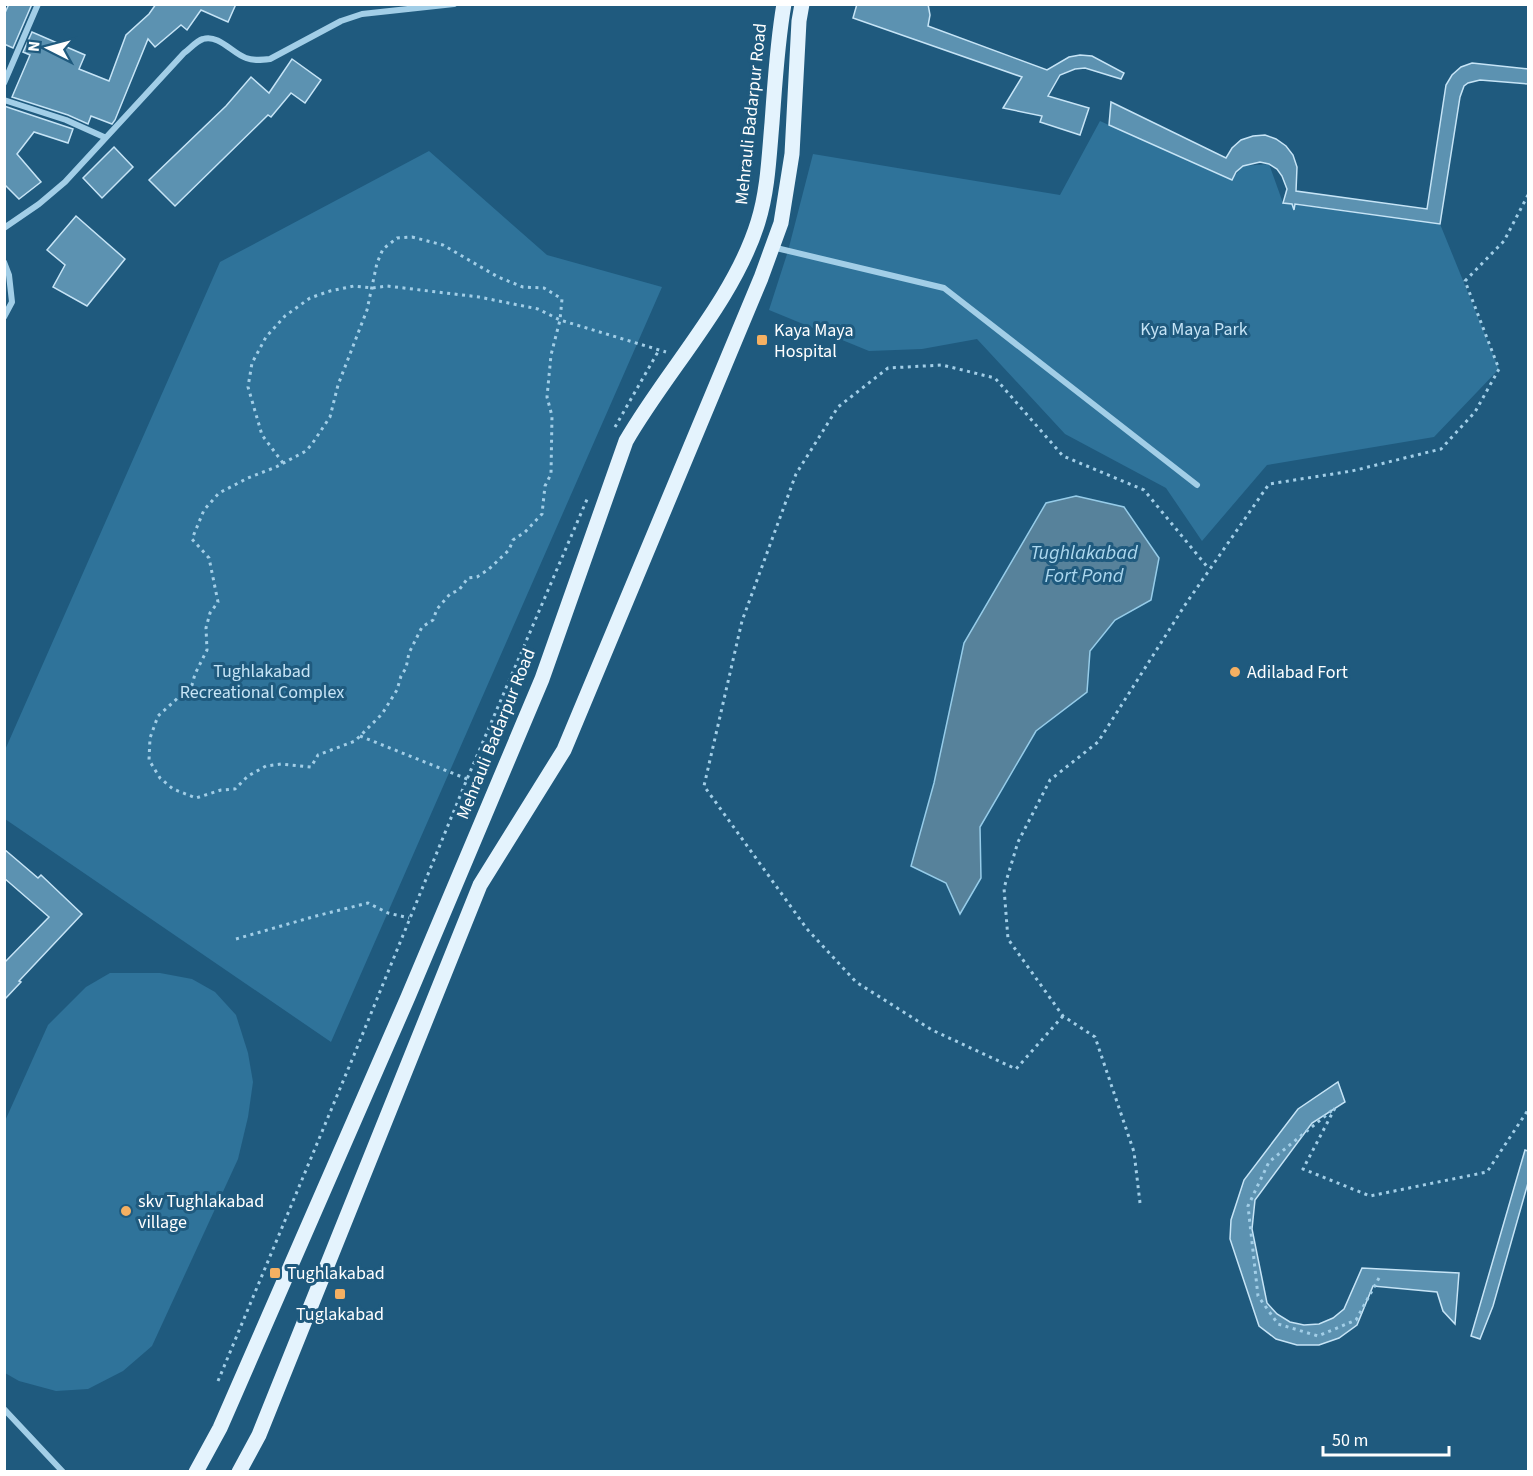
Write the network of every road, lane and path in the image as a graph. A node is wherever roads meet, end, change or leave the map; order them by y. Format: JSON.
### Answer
{"nodes":[{"id":1,"x":38,"y":4,"type":"edge"},
{"id":2,"x":454,"y":4,"type":"edge"},
{"id":3,"x":784,"y":4,"type":"edge"},
{"id":4,"x":802,"y":4,"type":"edge"},
{"id":5,"x":4,"y":83,"type":"edge"},
{"id":6,"x":4,"y":100,"type":"edge"},
{"id":7,"x":104,"y":137,"type":"junction"},
{"id":8,"x":1528,"y":195,"type":"edge"},
{"id":9,"x":4,"y":228,"type":"edge"},
{"id":10,"x":772,"y":247,"type":"junction"},
{"id":11,"x":4,"y":262,"type":"edge"},
{"id":12,"x":372,"y":288,"type":"junction"},
{"id":13,"x":4,"y":317,"type":"edge"},
{"id":14,"x":560,"y":320,"type":"junction"},
{"id":15,"x":659,"y":350,"type":"junction"},
{"id":16,"x":682,"y":357,"type":"junction"},
{"id":17,"x":614,"y":429,"type":"dead end"},
{"id":18,"x":283,"y":463,"type":"junction"},
{"id":19,"x":1197,"y":485,"type":"dead end"},
{"id":20,"x":590,"y":493,"type":"dead end"},
{"id":21,"x":1209,"y":569,"type":"junction"},
{"id":22,"x":360,"y":736,"type":"junction"},
{"id":23,"x":467,"y":779,"type":"junction"},
{"id":24,"x":495,"y":790,"type":"junction"},
{"id":25,"x":410,"y":918,"type":"junction"},
{"id":26,"x":236,"y":939,"type":"dead end"},
{"id":27,"x":1064,"y":1016,"type":"junction"},
{"id":28,"x":1528,"y":1110,"type":"edge"},
{"id":29,"x":1140,"y":1203,"type":"dead end"},
{"id":30,"x":1379,"y":1278,"type":"dead end"},
{"id":31,"x":218,"y":1382,"type":"dead end"},
{"id":32,"x":4,"y":1409,"type":"edge"},
{"id":33,"x":63,"y":1472,"type":"edge"},
{"id":34,"x":196,"y":1472,"type":"edge"},
{"id":35,"x":239,"y":1472,"type":"edge"}],
"edges":[{"from":1,"to":5,"type":"street"},
{"from":2,"to":7,"type":"street"},
{"from":3,"to":16,"type":"main road","name":"Mehrauli Badarpur Road"},
{"from":4,"to":10,"type":"main road"},
{"from":6,"to":7,"type":"street"},
{"from":7,"to":9,"type":"street"},
{"from":8,"to":21,"type":"path"},
{"from":10,"to":19,"type":"street"},
{"from":10,"to":35,"type":"main road"},
{"from":11,"to":13,"type":"street"},
{"from":12,"to":14,"type":"path"},
{"from":12,"to":14,"type":"path"},
{"from":12,"to":18,"type":"path"},
{"from":12,"to":18,"type":"path"},
{"from":14,"to":15,"type":"path"},
{"from":14,"to":22,"type":"path"},
{"from":15,"to":16,"type":"path"},
{"from":15,"to":17,"type":"path"},
{"from":16,"to":24,"type":"main road","name":"Mehrauli Badarpur Road"},
{"from":18,"to":22,"type":"path"},
{"from":20,"to":23,"type":"path"},
{"from":21,"to":27,"type":"path"},
{"from":21,"to":27,"type":"path"},
{"from":22,"to":23,"type":"path"},
{"from":23,"to":24,"type":"path"},
{"from":23,"to":25,"type":"path"},
{"from":24,"to":34,"type":"main road","name":"Mehrauli Badarpur Road"},
{"from":25,"to":26,"type":"path"},
{"from":25,"to":31,"type":"path"},
{"from":27,"to":29,"type":"path"},
{"from":28,"to":30,"type":"path"},
{"from":32,"to":33,"type":"street"}]}
